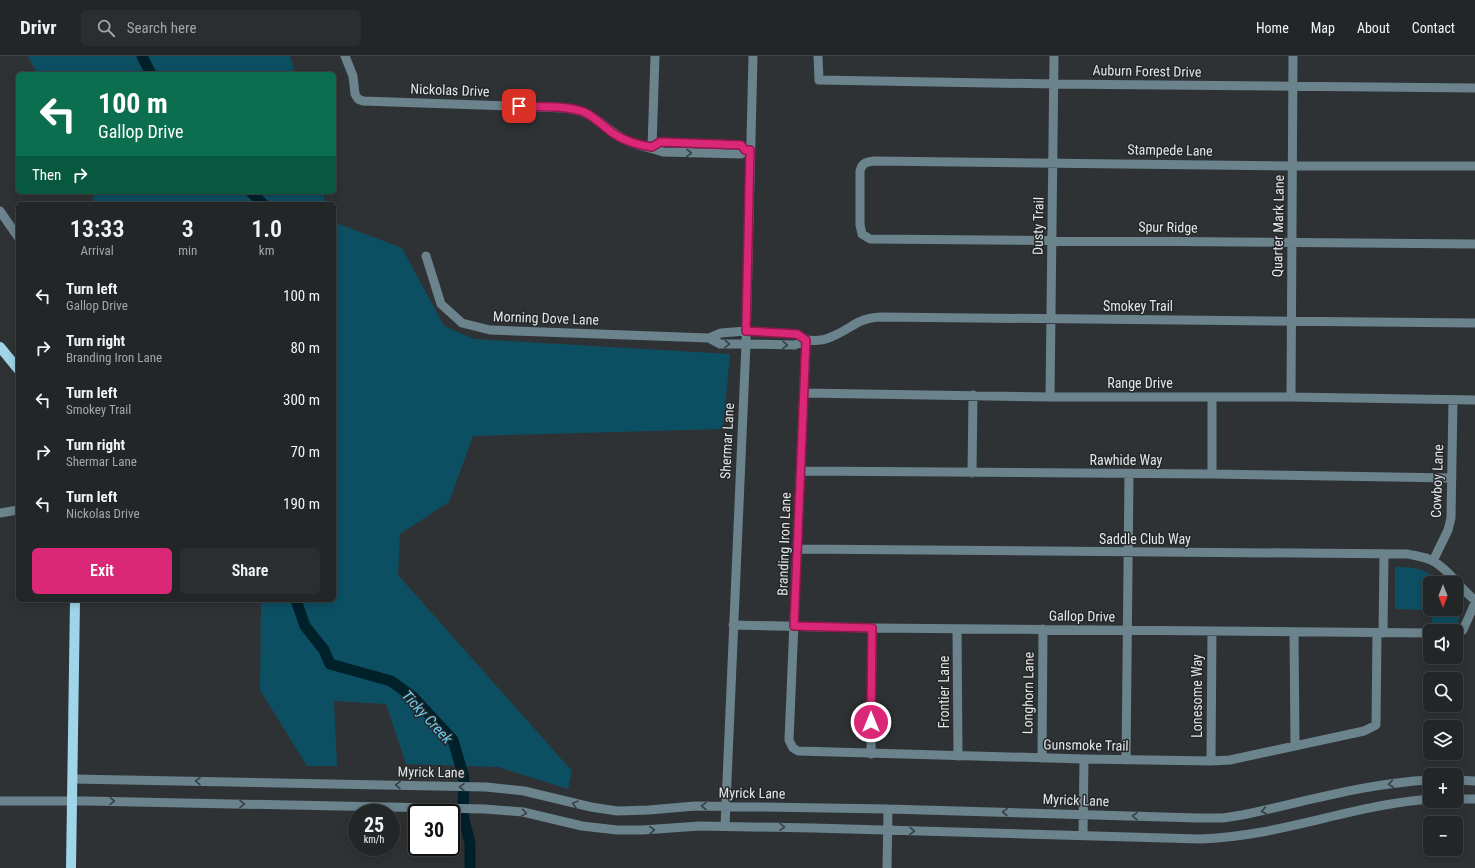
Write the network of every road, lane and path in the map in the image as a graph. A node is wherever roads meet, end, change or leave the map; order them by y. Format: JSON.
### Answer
{"nodes":[{"id":1,"x":345,"y":56,"type":"edge"},
{"id":2,"x":655,"y":56,"type":"edge"},
{"id":3,"x":753,"y":56,"type":"edge"},
{"id":4,"x":818,"y":56,"type":"edge"},
{"id":5,"x":1054,"y":56,"type":"edge"},
{"id":6,"x":1293,"y":56,"type":"edge"},
{"id":7,"x":1054,"y":84,"type":"junction"},
{"id":8,"x":1293,"y":87,"type":"junction"},
{"id":9,"x":1475,"y":88,"type":"edge"},
{"id":10,"x":652,"y":147,"type":"junction"},
{"id":11,"x":747,"y":150,"type":"junction"},
{"id":12,"x":1053,"y":163,"type":"junction"},
{"id":13,"x":1293,"y":166,"type":"junction"},
{"id":14,"x":1475,"y":166,"type":"edge"},
{"id":15,"x":0,"y":211,"type":"edge"},
{"id":16,"x":16,"y":234,"type":"edge"},
{"id":17,"x":862,"y":234,"type":"joint"},
{"id":18,"x":1052,"y":240,"type":"junction"},
{"id":19,"x":1292,"y":242,"type":"junction"},
{"id":20,"x":1475,"y":244,"type":"edge"},
{"id":21,"x":426,"y":256,"type":"dead end"},
{"id":22,"x":1051,"y":319,"type":"junction"},
{"id":23,"x":1291,"y":321,"type":"junction"},
{"id":24,"x":1475,"y":323,"type":"edge"},
{"id":25,"x":746,"y":331,"type":"junction"},
{"id":26,"x":709,"y":338,"type":"junction"},
{"id":27,"x":806,"y":340,"type":"junction"},
{"id":28,"x":746,"y":344,"type":"junction"},
{"id":29,"x":0,"y":347,"type":"edge"},
{"id":30,"x":16,"y":367,"type":"edge"},
{"id":31,"x":804,"y":393,"type":"junction"},
{"id":32,"x":973,"y":396,"type":"junction"},
{"id":33,"x":1050,"y":397,"type":"junction"},
{"id":34,"x":1212,"y":397,"type":"junction"},
{"id":35,"x":1291,"y":397,"type":"junction"},
{"id":36,"x":1453,"y":400,"type":"junction"},
{"id":37,"x":1475,"y":400,"type":"edge"},
{"id":38,"x":801,"y":471,"type":"junction"},
{"id":39,"x":972,"y":472,"type":"junction"},
{"id":40,"x":1128,"y":474,"type":"junction"},
{"id":41,"x":1212,"y":474,"type":"junction"},
{"id":42,"x":1452,"y":478,"type":"junction"},
{"id":43,"x":16,"y":510,"type":"edge"},
{"id":44,"x":0,"y":513,"type":"edge"},
{"id":45,"x":798,"y":549,"type":"junction"},
{"id":46,"x":1128,"y":553,"type":"junction"},
{"id":47,"x":1384,"y":554,"type":"junction"},
{"id":48,"x":1433,"y":561,"type":"junction"},
{"id":49,"x":75,"y":602,"type":"edge"},
{"id":50,"x":1475,"y":602,"type":"edge"},
{"id":51,"x":733,"y":624,"type":"junction"},
{"id":52,"x":794,"y":626,"type":"junction"},
{"id":53,"x":872,"y":628,"type":"junction"},
{"id":54,"x":958,"y":629,"type":"junction"},
{"id":55,"x":1043,"y":629,"type":"junction"},
{"id":56,"x":1463,"y":630,"type":"edge"},
{"id":57,"x":1128,"y":631,"type":"junction"},
{"id":58,"x":1212,"y":631,"type":"junction"},
{"id":59,"x":1294,"y":632,"type":"junction"},
{"id":60,"x":1380,"y":633,"type":"junction"},
{"id":61,"x":1423,"y":633,"type":"edge"},
{"id":62,"x":1295,"y":745,"type":"junction"},
{"id":63,"x":793,"y":748,"type":"joint"},
{"id":64,"x":871,"y":754,"type":"junction"},
{"id":65,"x":958,"y":756,"type":"junction"},
{"id":66,"x":1042,"y":758,"type":"junction"},
{"id":67,"x":1084,"y":759,"type":"junction"},
{"id":68,"x":1126,"y":760,"type":"junction"},
{"id":69,"x":1211,"y":761,"type":"junction"},
{"id":70,"x":73,"y":779,"type":"junction"},
{"id":71,"x":1423,"y":780,"type":"edge"},
{"id":72,"x":1463,"y":780,"type":"edge"},
{"id":73,"x":1475,"y":781,"type":"edge"},
{"id":74,"x":1463,"y":799,"type":"edge"},
{"id":75,"x":1475,"y":799,"type":"edge"},
{"id":76,"x":0,"y":800,"type":"edge"},
{"id":77,"x":73,"y":801,"type":"junction"},
{"id":78,"x":1423,"y":801,"type":"edge"},
{"id":79,"x":726,"y":806,"type":"junction"},
{"id":80,"x":888,"y":809,"type":"junction"},
{"id":81,"x":1083,"y":814,"type":"junction"},
{"id":82,"x":725,"y":826,"type":"junction"},
{"id":83,"x":888,"y":830,"type":"junction"},
{"id":84,"x":1083,"y":836,"type":"junction"},
{"id":85,"x":71,"y":868,"type":"edge"},
{"id":86,"x":887,"y":868,"type":"edge"}],
"edges":[{"from":1,"to":10,"type":"street","name":"Nickolas Drive"},
{"from":2,"to":10,"type":"street"},
{"from":3,"to":11,"type":"street","name":"Shermar Lane"},
{"from":4,"to":7,"type":"street","name":"Auburn Forest Drive"},
{"from":5,"to":7,"type":"street","name":"Dusty Trail"},
{"from":6,"to":8,"type":"street","name":"Quarter Mark Lane"},
{"from":7,"to":8,"type":"street","name":"Auburn Forest Drive"},
{"from":7,"to":12,"type":"street","name":"Dusty Trail"},
{"from":8,"to":9,"type":"street","name":"Auburn Forest Drive"},
{"from":8,"to":13,"type":"street","name":"Quarter Mark Lane"},
{"from":10,"to":11,"type":"street","name":"Nickolas Drive"},
{"from":11,"to":25,"type":"street","name":"Shermar Lane"},
{"from":12,"to":13,"type":"street","name":"Stampede Lane"},
{"from":12,"to":17,"type":"street","name":"Stampede Lane"},
{"from":12,"to":18,"type":"street","name":"Dusty Trail"},
{"from":13,"to":14,"type":"street","name":"Stampede Lane"},
{"from":13,"to":19,"type":"street","name":"Quarter Mark Lane"},
{"from":15,"to":16,"type":"street"},
{"from":17,"to":18,"type":"street","name":"Spur Ridge"},
{"from":18,"to":19,"type":"street","name":"Spur Ridge"},
{"from":18,"to":22,"type":"street","name":"Dusty Trail"},
{"from":19,"to":20,"type":"street","name":"Spur Ridge"},
{"from":19,"to":23,"type":"street","name":"Quarter Mark Lane"},
{"from":21,"to":26,"type":"street","name":"Morning Dove Lane"},
{"from":22,"to":23,"type":"street","name":"Smokey Trail"},
{"from":22,"to":27,"type":"street","name":"Smokey Trail"},
{"from":22,"to":33,"type":"street","name":"Dusty Trail"},
{"from":23,"to":24,"type":"street","name":"Smokey Trail"},
{"from":23,"to":35,"type":"street","name":"Quarter Mark Lane"},
{"from":25,"to":26,"type":"street","name":"Morning Dove Lane"},
{"from":25,"to":27,"type":"street","name":"Smokey Trail"},
{"from":25,"to":28,"type":"street","name":"Shermar Lane"},
{"from":26,"to":28,"type":"street","name":"Morning Dove Lane","one_way":true},
{"from":28,"to":27,"type":"street","name":"Smokey Trail","one_way":true},
{"from":27,"to":31,"type":"street","name":"Branding Iron Lane"},
{"from":28,"to":51,"type":"street","name":"Shermar Lane"},
{"from":29,"to":30,"type":"main road"},
{"from":31,"to":32,"type":"street","name":"Range Drive"},
{"from":31,"to":38,"type":"street","name":"Branding Iron Lane"},
{"from":32,"to":33,"type":"street","name":"Range Drive"},
{"from":32,"to":39,"type":"street"},
{"from":33,"to":34,"type":"street","name":"Range Drive"},
{"from":34,"to":35,"type":"street","name":"Range Drive"},
{"from":34,"to":41,"type":"street"},
{"from":35,"to":36,"type":"street","name":"Range Drive"},
{"from":36,"to":37,"type":"street","name":"Range Drive"},
{"from":36,"to":42,"type":"street","name":"Cowboy Lane"},
{"from":38,"to":39,"type":"street","name":"Rawhide Way"},
{"from":38,"to":45,"type":"street","name":"Branding Iron Lane"},
{"from":39,"to":40,"type":"street","name":"Rawhide Way"},
{"from":40,"to":41,"type":"street","name":"Rawhide Way"},
{"from":40,"to":46,"type":"street"},
{"from":41,"to":42,"type":"street","name":"Rawhide Way"},
{"from":42,"to":48,"type":"street","name":"Cowboy Lane"},
{"from":43,"to":44,"type":"street"},
{"from":45,"to":46,"type":"street","name":"Saddle Club Way"},
{"from":45,"to":52,"type":"street","name":"Branding Iron Lane"},
{"from":46,"to":47,"type":"street","name":"Saddle Club Way"},
{"from":46,"to":57,"type":"street"},
{"from":47,"to":48,"type":"street","name":"Saddle Club Way"},
{"from":47,"to":60,"type":"street"},
{"from":48,"to":50,"type":"street","name":"Saddle Club Way"},
{"from":49,"to":70,"type":"main road"},
{"from":50,"to":56,"type":"street"},
{"from":51,"to":52,"type":"street","name":"Gallop Drive"},
{"from":51,"to":79,"type":"street","name":"Shermar Lane"},
{"from":52,"to":53,"type":"street","name":"Gallop Drive"},
{"from":52,"to":63,"type":"street","name":"Branding Iron Lane"},
{"from":53,"to":54,"type":"street","name":"Gallop Drive"},
{"from":53,"to":64,"type":"street"},
{"from":54,"to":55,"type":"street","name":"Gallop Drive"},
{"from":54,"to":65,"type":"street","name":"Frontier Lane"},
{"from":55,"to":57,"type":"street","name":"Gallop Drive"},
{"from":55,"to":66,"type":"street","name":"Longhorn Lane"},
{"from":57,"to":58,"type":"street","name":"Gallop Drive"},
{"from":57,"to":68,"type":"street"},
{"from":58,"to":59,"type":"street","name":"Gallop Drive"},
{"from":58,"to":69,"type":"street","name":"Lonesome Way"},
{"from":59,"to":60,"type":"street","name":"Gallop Drive"},
{"from":59,"to":62,"type":"street"},
{"from":60,"to":61,"type":"street","name":"Gallop Drive"},
{"from":60,"to":62,"type":"street","name":"Gunsmoke Trail"},
{"from":62,"to":69,"type":"street","name":"Gunsmoke Trail"},
{"from":63,"to":64,"type":"street","name":"Gunsmoke Trail"},
{"from":64,"to":65,"type":"street","name":"Gunsmoke Trail"},
{"from":65,"to":66,"type":"street","name":"Gunsmoke Trail"},
{"from":66,"to":67,"type":"street","name":"Gunsmoke Trail"},
{"from":67,"to":68,"type":"street","name":"Gunsmoke Trail"},
{"from":67,"to":81,"type":"street"},
{"from":68,"to":69,"type":"street","name":"Gunsmoke Trail"},
{"from":70,"to":77,"type":"main road"},
{"from":79,"to":70,"type":"street","name":"Myrick Lane","one_way":true},
{"from":71,"to":81,"type":"street","name":"Myrick Lane","one_way":true},
{"from":72,"to":73,"type":"street"},
{"from":74,"to":75,"type":"street"},
{"from":76,"to":77,"type":"street"},
{"from":77,"to":82,"type":"street","one_way":true},
{"from":77,"to":85,"type":"main road"},
{"from":78,"to":84,"type":"street"},
{"from":79,"to":80,"type":"street","name":"Myrick Lane"},
{"from":79,"to":82,"type":"street","name":"Shermar Lane"},
{"from":81,"to":80,"type":"street","name":"Myrick Lane","one_way":true},
{"from":80,"to":83,"type":"street"},
{"from":81,"to":84,"type":"street"},
{"from":82,"to":83,"type":"street","one_way":true},
{"from":83,"to":84,"type":"street","one_way":true},
{"from":83,"to":86,"type":"street"}]}
